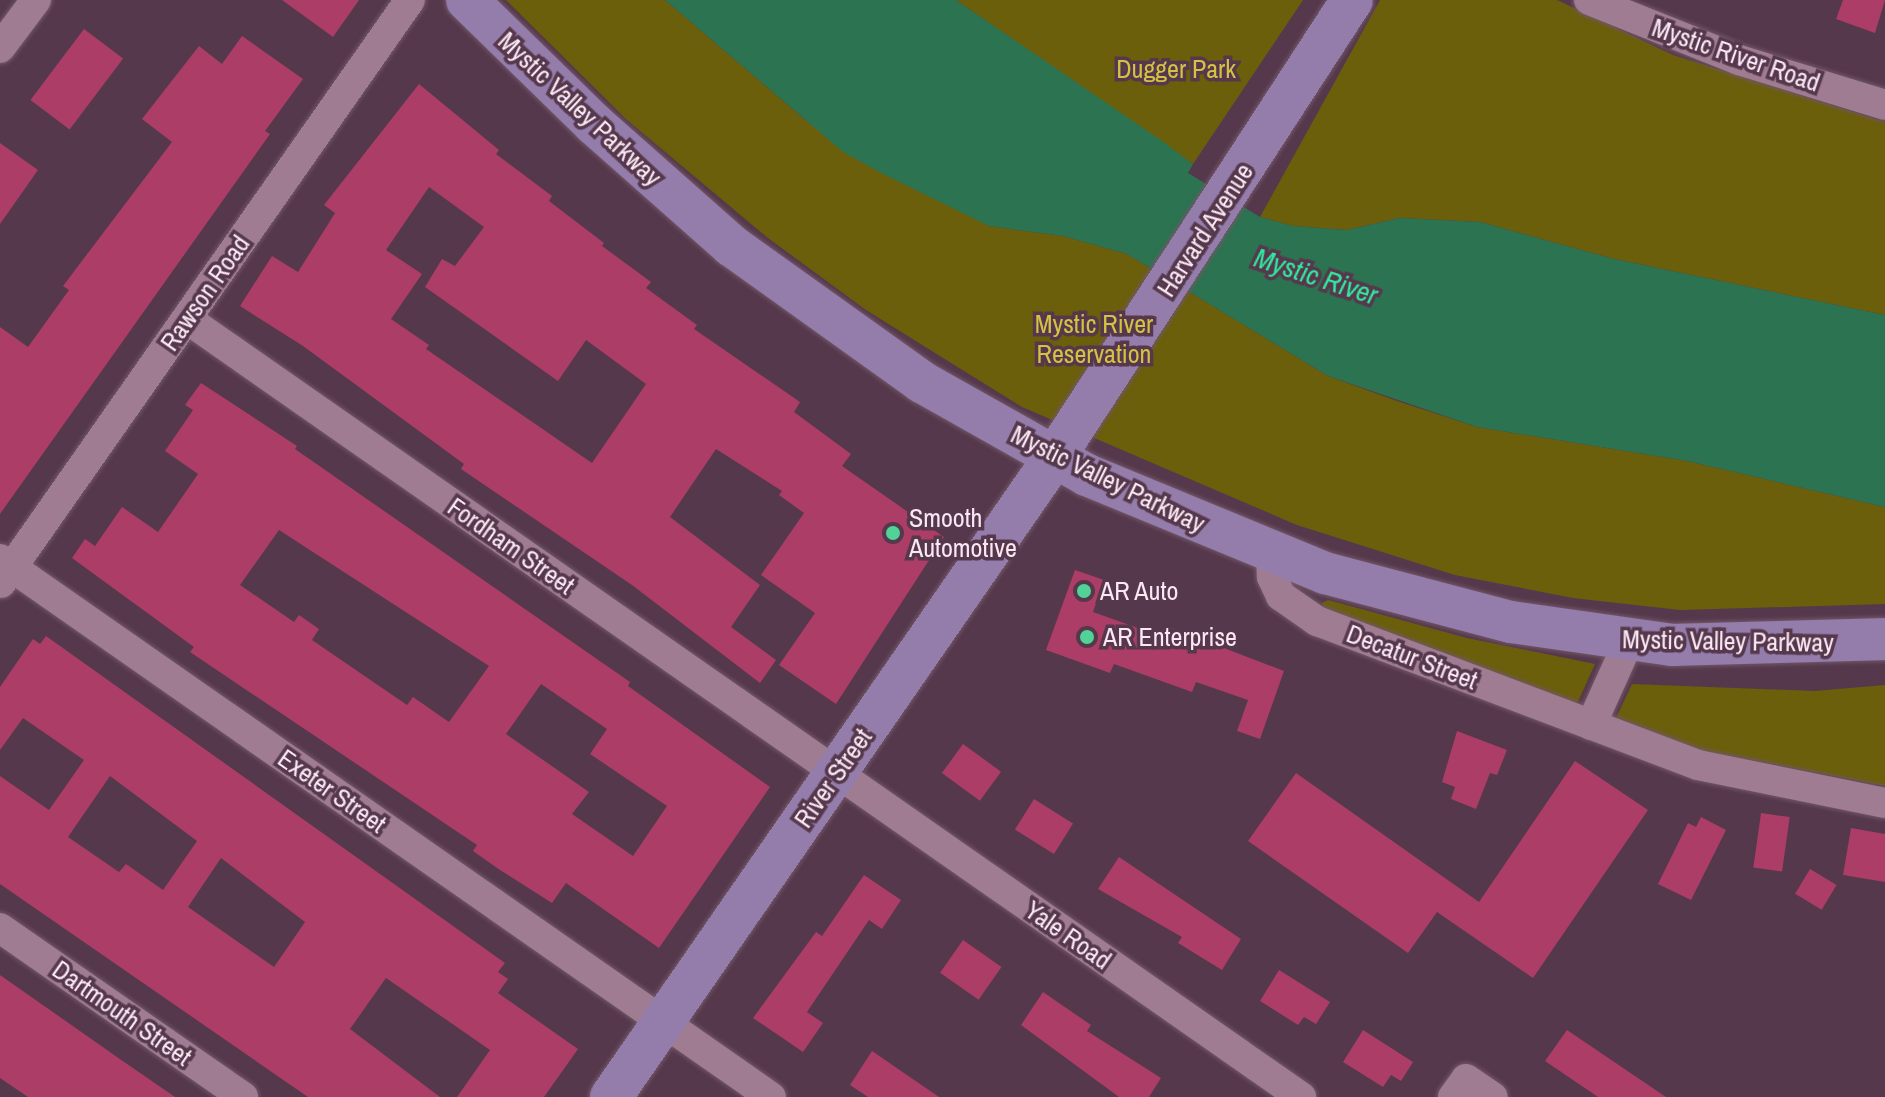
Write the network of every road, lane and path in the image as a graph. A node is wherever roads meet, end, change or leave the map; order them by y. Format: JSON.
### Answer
{"nodes":[{"id":1,"x":36,"y":0,"type":"edge"},
{"id":2,"x":410,"y":0,"type":"edge"},
{"id":3,"x":467,"y":0,"type":"edge"},
{"id":4,"x":1352,"y":0,"type":"edge"},
{"id":5,"x":1589,"y":0,"type":"edge"},
{"id":6,"x":0,"y":48,"type":"edge"},
{"id":7,"x":1885,"y":105,"type":"edge"},
{"id":8,"x":187,"y":319,"type":"junction"},
{"id":9,"x":1054,"y":458,"type":"junction"},
{"id":10,"x":1271,"y":553,"type":"junction"},
{"id":11,"x":4,"y":571,"type":"edge"},
{"id":12,"x":1885,"y":639,"type":"edge"},
{"id":13,"x":1629,"y":641,"type":"junction"},
{"id":14,"x":1591,"y":725,"type":"junction"},
{"id":15,"x":835,"y":774,"type":"junction"},
{"id":16,"x":1885,"y":803,"type":"edge"},
{"id":17,"x":0,"y":928,"type":"edge"},
{"id":18,"x":665,"y":1023,"type":"junction"},
{"id":19,"x":1459,"y":1088,"type":"edge"},
{"id":20,"x":243,"y":1097,"type":"edge"},
{"id":21,"x":611,"y":1097,"type":"edge"},
{"id":22,"x":771,"y":1097,"type":"edge"},
{"id":23,"x":1301,"y":1097,"type":"edge"},
{"id":24,"x":1493,"y":1097,"type":"edge"}],
"edges":[{"from":1,"to":6,"type":"street"},
{"from":2,"to":8,"type":"street","name":"Rawson Road"},
{"from":3,"to":9,"type":"main road","name":"Mystic Valley Parkway"},
{"from":4,"to":9,"type":"main road","name":"Harvard Avenue"},
{"from":5,"to":7,"type":"street","name":"Mystic River Road"},
{"from":8,"to":11,"type":"street","name":"Rawson Road"},
{"from":8,"to":15,"type":"street","name":"Fordham Street"},
{"from":9,"to":10,"type":"main road","name":"Mystic Valley Parkway"},
{"from":9,"to":15,"type":"main road","name":"River Street"},
{"from":10,"to":13,"type":"main road","name":"Mystic Valley Parkway"},
{"from":10,"to":14,"type":"street","name":"Decatur Street"},
{"from":11,"to":18,"type":"street","name":"Exeter Street"},
{"from":12,"to":13,"type":"main road","name":"Mystic Valley Parkway"},
{"from":13,"to":14,"type":"street"},
{"from":14,"to":16,"type":"street","name":"Decatur Street"},
{"from":15,"to":18,"type":"main road","name":"River Street"},
{"from":15,"to":23,"type":"street","name":"Yale Road"},
{"from":17,"to":20,"type":"street","name":"Dartmouth Street"},
{"from":18,"to":21,"type":"main road","name":"River Street"},
{"from":18,"to":22,"type":"street","name":"Exeter Street"},
{"from":19,"to":24,"type":"street"}]}
